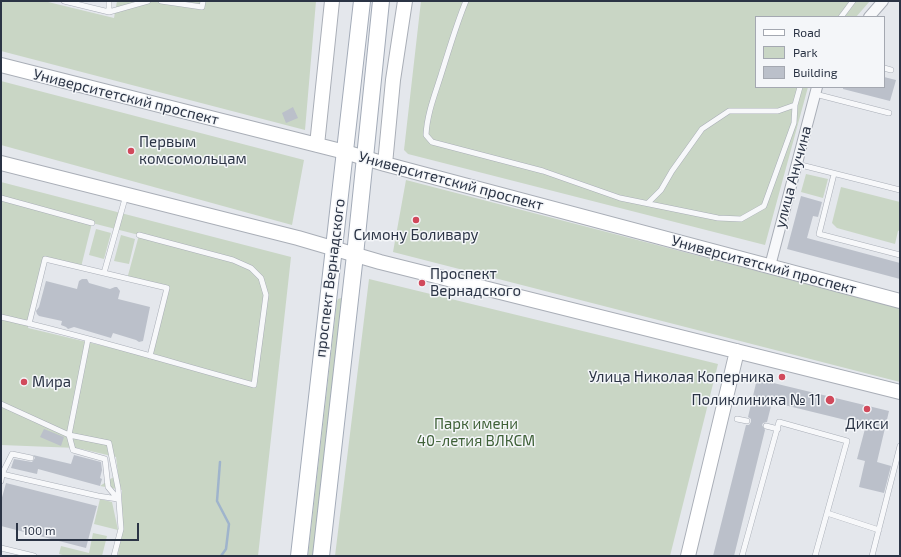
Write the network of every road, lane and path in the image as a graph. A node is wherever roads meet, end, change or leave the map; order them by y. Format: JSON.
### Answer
{"nodes":[{"id":1,"x":64,"y":1,"type":"edge"},
{"id":2,"x":109,"y":1,"type":"edge"},
{"id":3,"x":148,"y":1,"type":"edge"},
{"id":4,"x":161,"y":1,"type":"edge"},
{"id":5,"x":203,"y":1,"type":"edge"},
{"id":6,"x":332,"y":1,"type":"edge"},
{"id":7,"x":362,"y":1,"type":"edge"},
{"id":8,"x":381,"y":1,"type":"edge"},
{"id":9,"x":405,"y":1,"type":"edge"},
{"id":10,"x":466,"y":1,"type":"edge"},
{"id":11,"x":854,"y":1,"type":"edge"},
{"id":12,"x":883,"y":1,"type":"edge"},
{"id":13,"x":109,"y":12,"type":"junction"},
{"id":14,"x":842,"y":16,"type":"edge"},
{"id":15,"x":870,"y":16,"type":"edge"},
{"id":16,"x":375,"y":55,"type":"junction"},
{"id":17,"x":1,"y":65,"type":"edge"},
{"id":18,"x":885,"y":68,"type":"edge"},
{"id":19,"x":891,"y":70,"type":"dead end"},
{"id":20,"x":393,"y":80,"type":"junction"},
{"id":21,"x":800,"y":88,"type":"edge"},
{"id":22,"x":816,"y":90,"type":"edge"},
{"id":23,"x":795,"y":105,"type":"junction"},
{"id":24,"x":889,"y":113,"type":"dead end"},
{"id":25,"x":317,"y":145,"type":"junction"},
{"id":26,"x":345,"y":152,"type":"junction"},
{"id":27,"x":366,"y":159,"type":"junction"},
{"id":28,"x":1,"y":163,"type":"edge"},
{"id":29,"x":385,"y":164,"type":"junction"},
{"id":30,"x":797,"y":164,"type":"junction"},
{"id":31,"x":834,"y":174,"type":"junction"},
{"id":32,"x":900,"y":190,"type":"edge"},
{"id":33,"x":126,"y":194,"type":"junction"},
{"id":34,"x":1,"y":198,"type":"edge"},
{"id":35,"x":648,"y":203,"type":"junction"},
{"id":36,"x":92,"y":223,"type":"dead end"},
{"id":37,"x":139,"y":235,"type":"dead end"},
{"id":38,"x":333,"y":248,"type":"junction"},
{"id":39,"x":355,"y":255,"type":"junction"},
{"id":40,"x":900,"y":255,"type":"edge"},
{"id":41,"x":770,"y":266,"type":"junction"},
{"id":42,"x":104,"y":273,"type":"junction"},
{"id":43,"x":900,"y":301,"type":"edge"},
{"id":44,"x":1,"y":317,"type":"edge"},
{"id":45,"x":29,"y":324,"type":"junction"},
{"id":46,"x":88,"y":339,"type":"junction"},
{"id":47,"x":737,"y":351,"type":"junction"},
{"id":48,"x":150,"y":356,"type":"junction"},
{"id":49,"x":900,"y":392,"type":"edge"},
{"id":50,"x":1,"y":404,"type":"edge"},
{"id":51,"x":737,"y":419,"type":"dead end"},
{"id":52,"x":747,"y":421,"type":"dead end"},
{"id":53,"x":766,"y":426,"type":"dead end"},
{"id":54,"x":778,"y":429,"type":"junction"},
{"id":55,"x":69,"y":435,"type":"junction"},
{"id":56,"x":900,"y":446,"type":"edge"},
{"id":57,"x":31,"y":458,"type":"dead end"},
{"id":58,"x":2,"y":474,"type":"junction"},
{"id":59,"x":1,"y":481,"type":"edge"},
{"id":60,"x":118,"y":499,"type":"junction"},
{"id":61,"x":827,"y":513,"type":"junction"},
{"id":62,"x":879,"y":530,"type":"junction"},
{"id":63,"x":1,"y":548,"type":"edge"},
{"id":64,"x":34,"y":556,"type":"edge"},
{"id":65,"x":114,"y":556,"type":"edge"},
{"id":66,"x":299,"y":556,"type":"edge"},
{"id":67,"x":321,"y":556,"type":"edge"},
{"id":68,"x":688,"y":556,"type":"edge"},
{"id":69,"x":742,"y":556,"type":"edge"},
{"id":70,"x":815,"y":556,"type":"edge"},
{"id":71,"x":872,"y":556,"type":"edge"}],
"edges":[{"from":1,"to":13,"type":"lane"},
{"from":2,"to":13,"type":"lane"},
{"from":3,"to":13,"type":"lane"},
{"from":4,"to":5,"type":"lane"},
{"from":6,"to":25,"type":"main road"},
{"from":7,"to":26,"type":"main road","name":"проспект Вернадского"},
{"from":8,"to":16,"type":"main road","name":"проспект Вернадского"},
{"from":9,"to":20,"type":"main road"},
{"from":10,"to":35,"type":"lane"},
{"from":11,"to":14,"type":"lane"},
{"from":12,"to":15,"type":"street"},
{"from":16,"to":20,"type":"main road"},
{"from":16,"to":27,"type":"main road","name":"проспект Вернадского"},
{"from":17,"to":25,"type":"main road","name":"Университетский проспект"},
{"from":18,"to":19,"type":"lane"},
{"from":20,"to":29,"type":"main road"},
{"from":21,"to":23,"type":"lane"},
{"from":22,"to":24,"type":"lane"},
{"from":22,"to":30,"type":"street","name":"улица Анучина"},
{"from":23,"to":35,"type":"lane"},
{"from":23,"to":35,"type":"lane"},
{"from":25,"to":26,"type":"main road","name":"Университетский проспект"},
{"from":26,"to":27,"type":"main road","name":"Университетский проспект"},
{"from":26,"to":38,"type":"main road","name":"проспект Вернадского"},
{"from":27,"to":29,"type":"main road","name":"Университетский проспект"},
{"from":27,"to":39,"type":"main road","name":"проспект Вернадского"},
{"from":28,"to":33,"type":"main road"},
{"from":29,"to":41,"type":"main road","name":"Университетский проспект"},
{"from":30,"to":31,"type":"lane"},
{"from":30,"to":41,"type":"street","name":"улица Анучина"},
{"from":31,"to":32,"type":"lane"},
{"from":31,"to":40,"type":"lane"},
{"from":33,"to":38,"type":"main road"},
{"from":33,"to":42,"type":"lane"},
{"from":34,"to":36,"type":"lane"},
{"from":37,"to":48,"type":"lane"},
{"from":38,"to":39,"type":"main road"},
{"from":38,"to":66,"type":"main road","name":"проспект Вернадского"},
{"from":39,"to":47,"type":"main road"},
{"from":39,"to":67,"type":"main road","name":"проспект Вернадского"},
{"from":41,"to":43,"type":"main road","name":"Университетский проспект"},
{"from":42,"to":45,"type":"lane"},
{"from":42,"to":48,"type":"lane"},
{"from":44,"to":45,"type":"lane"},
{"from":45,"to":46,"type":"lane"},
{"from":46,"to":48,"type":"lane"},
{"from":46,"to":55,"type":"lane"},
{"from":47,"to":49,"type":"main road"},
{"from":47,"to":68,"type":"main road"},
{"from":50,"to":55,"type":"lane"},
{"from":51,"to":52,"type":"lane"},
{"from":53,"to":54,"type":"lane"},
{"from":54,"to":61,"type":"lane"},
{"from":54,"to":69,"type":"lane"},
{"from":55,"to":60,"type":"lane"},
{"from":55,"to":60,"type":"lane"},
{"from":56,"to":62,"type":"lane"},
{"from":57,"to":58,"type":"lane"},
{"from":58,"to":59,"type":"lane"},
{"from":58,"to":60,"type":"lane"},
{"from":60,"to":65,"type":"lane"},
{"from":61,"to":62,"type":"lane"},
{"from":61,"to":70,"type":"lane"},
{"from":62,"to":71,"type":"lane"},
{"from":63,"to":64,"type":"lane"}]}
